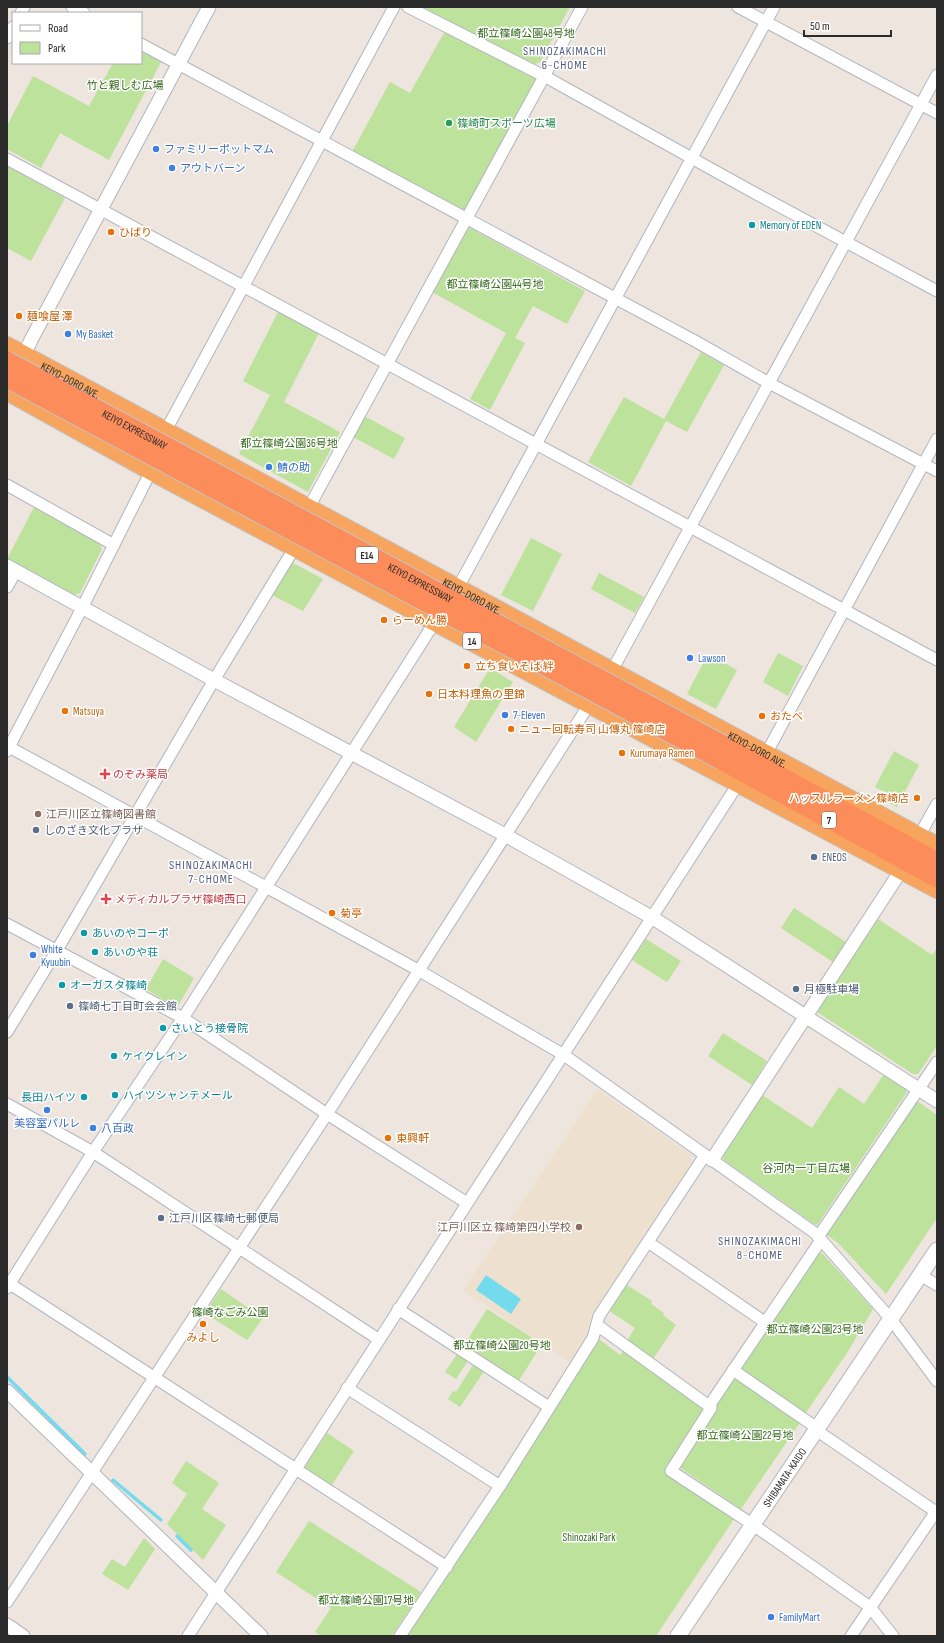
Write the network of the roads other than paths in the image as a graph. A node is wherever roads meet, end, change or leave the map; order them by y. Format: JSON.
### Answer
{"nodes":[{"id":1,"x":72,"y":7,"type":"edge"},
{"id":2,"x":209,"y":7,"type":"edge"},
{"id":3,"x":394,"y":7,"type":"edge"},
{"id":4,"x":408,"y":7,"type":"edge"},
{"id":5,"x":582,"y":7,"type":"edge"},
{"id":6,"x":738,"y":7,"type":"edge"},
{"id":7,"x":774,"y":7,"type":"edge"},
{"id":8,"x":82,"y":12,"type":"edge"},
{"id":9,"x":766,"y":22,"type":"junction"},
{"id":10,"x":12,"y":29,"type":"edge"},
{"id":11,"x":7,"y":38,"type":"edge"},
{"id":12,"x":142,"y":45,"type":"edge"},
{"id":13,"x":179,"y":64,"type":"junction"},
{"id":14,"x":937,"y":75,"type":"edge"},
{"id":15,"x":544,"y":76,"type":"junction"},
{"id":16,"x":921,"y":105,"type":"junction"},
{"id":17,"x":937,"y":113,"type":"edge"},
{"id":18,"x":321,"y":140,"type":"junction"},
{"id":19,"x":691,"y":158,"type":"junction"},
{"id":20,"x":7,"y":159,"type":"edge"},
{"id":21,"x":100,"y":210,"type":"junction"},
{"id":22,"x":467,"y":219,"type":"junction"},
{"id":23,"x":846,"y":243,"type":"junction"},
{"id":24,"x":242,"y":286,"type":"junction"},
{"id":25,"x":937,"y":291,"type":"edge"},
{"id":26,"x":614,"y":298,"type":"junction"},
{"id":27,"x":7,"y":346,"type":"edge"},
{"id":28,"x":16,"y":358,"type":"edge"},
{"id":29,"x":386,"y":364,"type":"junction"},
{"id":30,"x":7,"y":378,"type":"edge"},
{"id":31,"x":769,"y":383,"type":"junction"},
{"id":32,"x":7,"y":387,"type":"edge"},
{"id":33,"x":7,"y":391,"type":"edge"},
{"id":34,"x":165,"y":432,"type":"junction"},
{"id":35,"x":937,"y":439,"type":"edge"},
{"id":36,"x":536,"y":443,"type":"junction"},
{"id":37,"x":924,"y":464,"type":"junction"},
{"id":38,"x":151,"y":471,"type":"junction"},
{"id":39,"x":937,"y":471,"type":"edge"},
{"id":40,"x":7,"y":485,"type":"edge"},
{"id":41,"x":308,"y":509,"type":"junction"},
{"id":42,"x":692,"y":527,"type":"junction"},
{"id":43,"x":114,"y":545,"type":"junction"},
{"id":44,"x":295,"y":547,"type":"junction"},
{"id":45,"x":12,"y":568,"type":"edge"},
{"id":46,"x":7,"y":587,"type":"edge"},
{"id":47,"x":459,"y":588,"type":"junction"},
{"id":48,"x":82,"y":608,"type":"junction"},
{"id":49,"x":844,"y":610,"type":"junction"},
{"id":50,"x":435,"y":621,"type":"junction"},
{"id":51,"x":937,"y":660,"type":"edge"},
{"id":52,"x":613,"y":671,"type":"junction"},
{"id":53,"x":214,"y":680,"type":"junction"},
{"id":54,"x":588,"y":704,"type":"junction"},
{"id":55,"x":9,"y":743,"type":"edge"},
{"id":56,"x":350,"y":753,"type":"junction"},
{"id":57,"x":724,"y":754,"type":"junction"},
{"id":58,"x":766,"y":754,"type":"junction"},
{"id":59,"x":738,"y":784,"type":"junction"},
{"id":60,"x":937,"y":804,"type":"edge"},
{"id":61,"x":134,"y":816,"type":"junction"},
{"id":62,"x":505,"y":835,"type":"junction"},
{"id":63,"x":919,"y":836,"type":"junction"},
{"id":64,"x":937,"y":846,"type":"edge"},
{"id":65,"x":937,"y":862,"type":"edge"},
{"id":66,"x":902,"y":870,"type":"junction"},
{"id":67,"x":937,"y":878,"type":"edge"},
{"id":68,"x":267,"y":886,"type":"junction"},
{"id":69,"x":937,"y":889,"type":"edge"},
{"id":70,"x":652,"y":918,"type":"junction"},
{"id":71,"x":7,"y":924,"type":"edge"},
{"id":72,"x":57,"y":950,"type":"junction"},
{"id":73,"x":418,"y":970,"type":"junction"},
{"id":74,"x":806,"y":1016,"type":"junction"},
{"id":75,"x":183,"y":1018,"type":"junction"},
{"id":76,"x":7,"y":1032,"type":"edge"},
{"id":77,"x":564,"y":1055,"type":"junction"},
{"id":78,"x":937,"y":1062,"type":"edge"},
{"id":79,"x":919,"y":1090,"type":"junction"},
{"id":80,"x":937,"y":1101,"type":"edge"},
{"id":81,"x":7,"y":1104,"type":"edge"},
{"id":82,"x":327,"y":1114,"type":"junction"},
{"id":83,"x":93,"y":1152,"type":"junction"},
{"id":84,"x":709,"y":1158,"type":"junction"},
{"id":85,"x":467,"y":1203,"type":"junction"},
{"id":86,"x":819,"y":1238,"type":"junction"},
{"id":87,"x":648,"y":1242,"type":"junction"},
{"id":88,"x":238,"y":1248,"type":"junction"},
{"id":89,"x":937,"y":1250,"type":"edge"},
{"id":90,"x":920,"y":1275,"type":"junction"},
{"id":91,"x":937,"y":1285,"type":"edge"},
{"id":92,"x":8,"y":1286,"type":"edge"},
{"id":93,"x":398,"y":1309,"type":"junction"},
{"id":94,"x":890,"y":1318,"type":"junction"},
{"id":95,"x":766,"y":1324,"type":"junction"},
{"id":96,"x":597,"y":1325,"type":"junction"},
{"id":97,"x":378,"y":1339,"type":"junction"},
{"id":98,"x":733,"y":1370,"type":"junction"},
{"id":99,"x":154,"y":1378,"type":"junction"},
{"id":100,"x":937,"y":1381,"type":"edge"},
{"id":101,"x":347,"y":1388,"type":"junction"},
{"id":102,"x":7,"y":1390,"type":"edge"},
{"id":103,"x":709,"y":1406,"type":"junction"},
{"id":104,"x":549,"y":1407,"type":"junction"},
{"id":105,"x":817,"y":1429,"type":"junction"},
{"id":106,"x":294,"y":1470,"type":"junction"},
{"id":107,"x":92,"y":1473,"type":"junction"},
{"id":108,"x":500,"y":1486,"type":"junction"},
{"id":109,"x":936,"y":1511,"type":"edge"},
{"id":110,"x":752,"y":1524,"type":"junction"},
{"id":111,"x":447,"y":1567,"type":"junction"},
{"id":112,"x":216,"y":1594,"type":"junction"},
{"id":113,"x":7,"y":1602,"type":"edge"},
{"id":114,"x":870,"y":1607,"type":"junction"},
{"id":115,"x":7,"y":1625,"type":"edge"},
{"id":116,"x":682,"y":1635,"type":"edge"},
{"id":117,"x":23,"y":1636,"type":"edge"},
{"id":118,"x":188,"y":1636,"type":"edge"},
{"id":119,"x":261,"y":1636,"type":"edge"},
{"id":120,"x":400,"y":1636,"type":"edge"},
{"id":121,"x":851,"y":1636,"type":"edge"},
{"id":122,"x":893,"y":1636,"type":"edge"}],
"edges":[{"from":1,"to":8,"type":"street"},
{"from":2,"to":13,"type":"street"},
{"from":3,"to":18,"type":"street"},
{"from":4,"to":15,"type":"street"},
{"from":5,"to":15,"type":"street"},
{"from":6,"to":9,"type":"street"},
{"from":7,"to":9,"type":"street"},
{"from":9,"to":16,"type":"street"},
{"from":9,"to":19,"type":"street"},
{"from":10,"to":11,"type":"street"},
{"from":12,"to":13,"type":"street"},
{"from":13,"to":18,"type":"street"},
{"from":13,"to":21,"type":"street"},
{"from":14,"to":16,"type":"street"},
{"from":15,"to":19,"type":"street"},
{"from":15,"to":22,"type":"street"},
{"from":16,"to":17,"type":"street"},
{"from":16,"to":23,"type":"street"},
{"from":18,"to":22,"type":"street"},
{"from":18,"to":24,"type":"street"},
{"from":19,"to":23,"type":"street"},
{"from":19,"to":26,"type":"street"},
{"from":20,"to":21,"type":"street"},
{"from":21,"to":24,"type":"street"},
{"from":21,"to":28,"type":"street"},
{"from":22,"to":26,"type":"street"},
{"from":22,"to":29,"type":"street"},
{"from":23,"to":25,"type":"street"},
{"from":23,"to":31,"type":"street"},
{"from":24,"to":29,"type":"street"},
{"from":24,"to":34,"type":"street"},
{"from":26,"to":31,"type":"street"},
{"from":26,"to":36,"type":"street"},
{"from":27,"to":28,"type":"highway","name":"KEIYO-DORO AVE."},
{"from":28,"to":32,"type":"street"},
{"from":28,"to":34,"type":"highway","name":"KEIYO-DORO AVE."},
{"from":28,"to":57,"type":"highway","name":"KEIYO EXPRESSWAY","number":"E14","bridge":true},
{"from":29,"to":36,"type":"street"},
{"from":29,"to":41,"type":"street"},
{"from":30,"to":57,"type":"highway","name":"KEIYO EXPRESSWAY","number":"E14","bridge":true},
{"from":31,"to":37,"type":"street"},
{"from":31,"to":42,"type":"street"},
{"from":33,"to":38,"type":"highway","number":"14"},
{"from":34,"to":41,"type":"highway","name":"KEIYO-DORO AVE."},
{"from":35,"to":37,"type":"street"},
{"from":36,"to":42,"type":"street"},
{"from":36,"to":47,"type":"street"},
{"from":37,"to":39,"type":"street"},
{"from":37,"to":49,"type":"street"},
{"from":38,"to":43,"type":"street"},
{"from":38,"to":44,"type":"highway","number":"14"},
{"from":40,"to":43,"type":"street"},
{"from":41,"to":47,"type":"highway","name":"KEIYO-DORO AVE."},
{"from":42,"to":49,"type":"street"},
{"from":42,"to":52,"type":"street"},
{"from":43,"to":48,"type":"street"},
{"from":44,"to":50,"type":"highway","number":"14"},
{"from":44,"to":53,"type":"street"},
{"from":45,"to":46,"type":"street"},
{"from":45,"to":48,"type":"street"},
{"from":47,"to":50,"type":"street"},
{"from":47,"to":52,"type":"highway","name":"KEIYO-DORO AVE."},
{"from":48,"to":53,"type":"street"},
{"from":48,"to":55,"type":"street"},
{"from":49,"to":51,"type":"street"},
{"from":49,"to":58,"type":"street"},
{"from":50,"to":54,"type":"highway","number":"14"},
{"from":50,"to":56,"type":"street"},
{"from":52,"to":54,"type":"street"},
{"from":52,"to":58,"type":"highway","name":"KEIYO-DORO AVE."},
{"from":53,"to":56,"type":"street"},
{"from":53,"to":61,"type":"street"},
{"from":54,"to":59,"type":"highway","number":"14"},
{"from":54,"to":62,"type":"street"},
{"from":55,"to":61,"type":"street"},
{"from":56,"to":62,"type":"street"},
{"from":56,"to":68,"type":"street"},
{"from":57,"to":65,"type":"highway","number":"7"},
{"from":57,"to":67,"type":"highway","number":"7"},
{"from":58,"to":63,"type":"highway","name":"KEIYO-DORO AVE."},
{"from":59,"to":66,"type":"highway","number":"14"},
{"from":59,"to":70,"type":"street"},
{"from":60,"to":63,"type":"street"},
{"from":61,"to":68,"type":"street"},
{"from":61,"to":72,"type":"street"},
{"from":62,"to":70,"type":"street"},
{"from":62,"to":73,"type":"street"},
{"from":63,"to":64,"type":"highway","name":"KEIYO-DORO AVE."},
{"from":66,"to":69,"type":"highway","number":"14"},
{"from":66,"to":74,"type":"street"},
{"from":68,"to":73,"type":"street"},
{"from":68,"to":75,"type":"street"},
{"from":70,"to":74,"type":"street"},
{"from":70,"to":77,"type":"street"},
{"from":71,"to":72,"type":"street"},
{"from":72,"to":75,"type":"street"},
{"from":72,"to":76,"type":"street"},
{"from":73,"to":77,"type":"street"},
{"from":73,"to":82,"type":"street"},
{"from":74,"to":79,"type":"street"},
{"from":74,"to":84,"type":"street"},
{"from":75,"to":82,"type":"street"},
{"from":75,"to":83,"type":"street"},
{"from":77,"to":84,"type":"street"},
{"from":77,"to":85,"type":"street"},
{"from":78,"to":79,"type":"street"},
{"from":79,"to":80,"type":"street"},
{"from":79,"to":86,"type":"street"},
{"from":81,"to":83,"type":"street"},
{"from":82,"to":85,"type":"street"},
{"from":82,"to":88,"type":"street"},
{"from":83,"to":88,"type":"street"},
{"from":83,"to":92,"type":"street"},
{"from":84,"to":86,"type":"street"},
{"from":84,"to":87,"type":"street"},
{"from":85,"to":93,"type":"street"},
{"from":86,"to":94,"type":"street"},
{"from":86,"to":95,"type":"street"},
{"from":87,"to":95,"type":"street"},
{"from":87,"to":96,"type":"street"},
{"from":88,"to":97,"type":"street"},
{"from":88,"to":99,"type":"street"},
{"from":89,"to":90,"type":"main road","name":"SHIBAMATA-KAIDO"},
{"from":90,"to":91,"type":"street"},
{"from":90,"to":94,"type":"main road","name":"SHIBAMATA-KAIDO"},
{"from":92,"to":99,"type":"street"},
{"from":93,"to":97,"type":"street"},
{"from":93,"to":104,"type":"street"},
{"from":94,"to":100,"type":"street"},
{"from":94,"to":105,"type":"main road","name":"SHIBAMATA-KAIDO"},
{"from":95,"to":98,"type":"street"},
{"from":96,"to":103,"type":"street"},
{"from":96,"to":104,"type":"street"},
{"from":97,"to":101,"type":"street"},
{"from":98,"to":103,"type":"street"},
{"from":98,"to":105,"type":"street"},
{"from":99,"to":106,"type":"street"},
{"from":99,"to":107,"type":"street"},
{"from":101,"to":106,"type":"street"},
{"from":101,"to":108,"type":"street"},
{"from":102,"to":107,"type":"street"},
{"from":103,"to":110,"type":"street"},
{"from":104,"to":108,"type":"street"},
{"from":105,"to":109,"type":"street"},
{"from":105,"to":110,"type":"main road","name":"SHIBAMATA-KAIDO"},
{"from":106,"to":111,"type":"street"},
{"from":106,"to":112,"type":"street"},
{"from":107,"to":112,"type":"street"},
{"from":107,"to":113,"type":"street"},
{"from":108,"to":111,"type":"street"},
{"from":109,"to":114,"type":"street"},
{"from":110,"to":114,"type":"street"},
{"from":110,"to":116,"type":"main road","name":"SHIBAMATA-KAIDO"},
{"from":111,"to":120,"type":"street"},
{"from":112,"to":118,"type":"street"},
{"from":112,"to":119,"type":"street"},
{"from":114,"to":121,"type":"street"},
{"from":114,"to":122,"type":"street"},
{"from":115,"to":117,"type":"street"}]}
